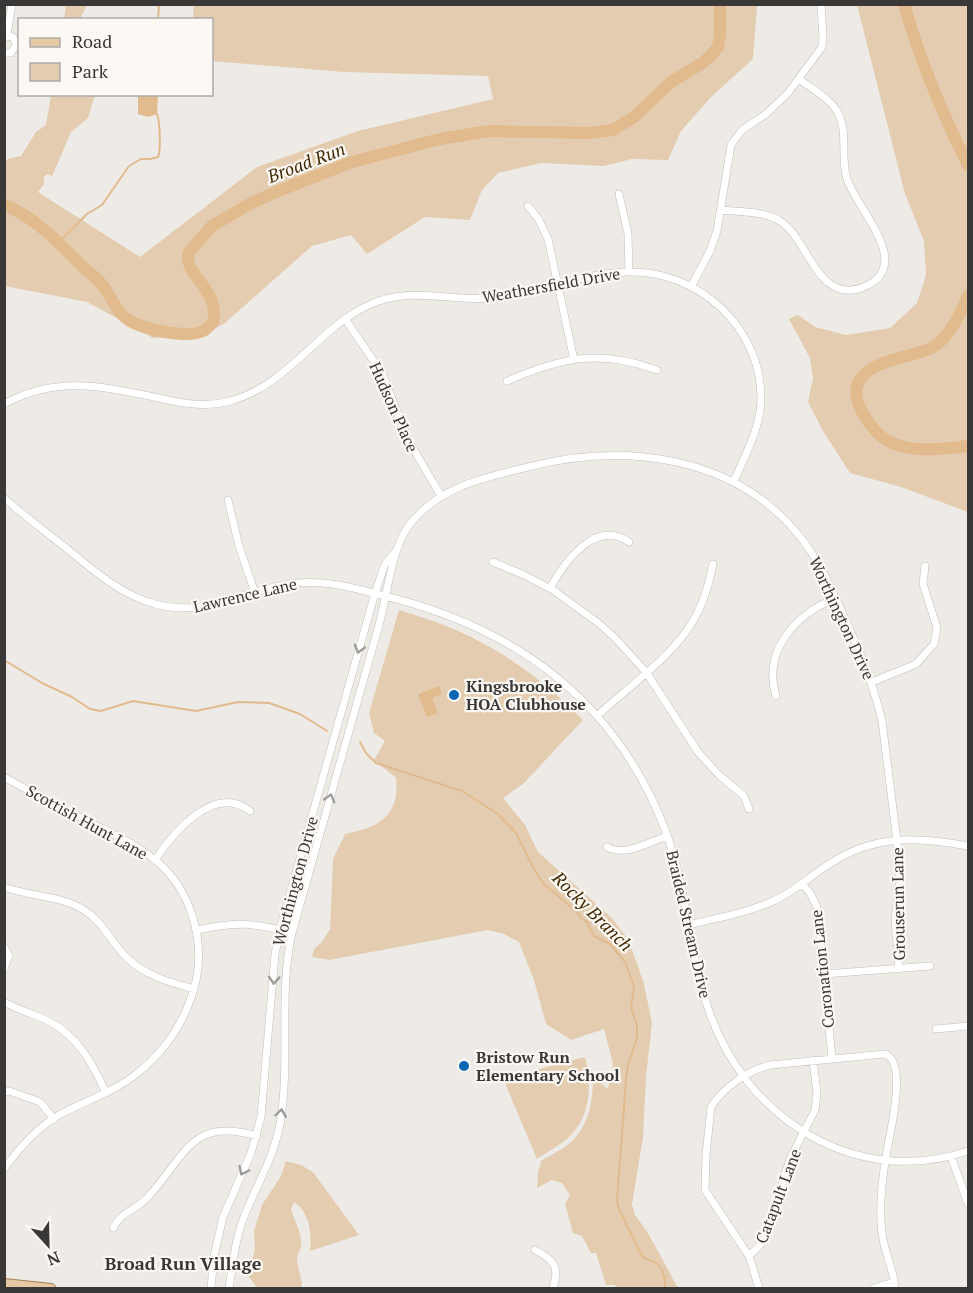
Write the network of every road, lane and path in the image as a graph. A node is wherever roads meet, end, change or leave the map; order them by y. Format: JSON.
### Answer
{"nodes":[{"id":1,"x":12,"y":4,"type":"edge"},
{"id":2,"x":820,"y":4,"type":"edge"},
{"id":3,"x":6,"y":35,"type":"edge"},
{"id":4,"x":4,"y":53,"type":"edge"},
{"id":5,"x":799,"y":79,"type":"junction"},
{"id":6,"x":619,"y":194,"type":"dead end"},
{"id":7,"x":528,"y":206,"type":"dead end"},
{"id":8,"x":721,"y":210,"type":"junction"},
{"id":9,"x":629,"y":272,"type":"junction"},
{"id":10,"x":558,"y":285,"type":"junction"},
{"id":11,"x":692,"y":285,"type":"junction"},
{"id":12,"x":345,"y":319,"type":"junction"},
{"id":13,"x":574,"y":360,"type":"junction"},
{"id":14,"x":657,"y":370,"type":"dead end"},
{"id":15,"x":507,"y":381,"type":"dead end"},
{"id":16,"x":4,"y":404,"type":"edge"},
{"id":17,"x":734,"y":481,"type":"junction"},
{"id":18,"x":441,"y":496,"type":"junction"},
{"id":19,"x":4,"y":498,"type":"edge"},
{"id":20,"x":228,"y":500,"type":"dead end"},
{"id":21,"x":629,"y":542,"type":"dead end"},
{"id":22,"x":396,"y":551,"type":"junction"},
{"id":23,"x":493,"y":562,"type":"dead end"},
{"id":24,"x":713,"y":564,"type":"dead end"},
{"id":25,"x":925,"y":566,"type":"dead end"},
{"id":26,"x":550,"y":588,"type":"junction"},
{"id":27,"x":255,"y":593,"type":"junction"},
{"id":28,"x":375,"y":593,"type":"junction"},
{"id":29,"x":386,"y":596,"type":"junction"},
{"id":30,"x":836,"y":598,"type":"junction"},
{"id":31,"x":646,"y":672,"type":"junction"},
{"id":32,"x":872,"y":682,"type":"junction"},
{"id":33,"x":776,"y":696,"type":"dead end"},
{"id":34,"x":597,"y":716,"type":"junction"},
{"id":35,"x":4,"y":777,"type":"edge"},
{"id":36,"x":749,"y":809,"type":"dead end"},
{"id":37,"x":250,"y":811,"type":"dead end"},
{"id":38,"x":667,"y":836,"type":"junction"},
{"id":39,"x":897,"y":840,"type":"junction"},
{"id":40,"x":969,"y":846,"type":"edge"},
{"id":41,"x":607,"y":847,"type":"dead end"},
{"id":42,"x":155,"y":860,"type":"junction"},
{"id":43,"x":802,"y":884,"type":"junction"},
{"id":44,"x":4,"y":887,"type":"edge"},
{"id":45,"x":689,"y":925,"type":"junction"},
{"id":46,"x":196,"y":930,"type":"junction"},
{"id":47,"x":280,"y":930,"type":"junction"},
{"id":48,"x":292,"y":933,"type":"junction"},
{"id":49,"x":4,"y":947,"type":"edge"},
{"id":50,"x":930,"y":966,"type":"dead end"},
{"id":51,"x":4,"y":969,"type":"edge"},
{"id":52,"x":899,"y":969,"type":"junction"},
{"id":53,"x":824,"y":974,"type":"junction"},
{"id":54,"x":194,"y":989,"type":"junction"},
{"id":55,"x":4,"y":1002,"type":"edge"},
{"id":56,"x":969,"y":1026,"type":"edge"},
{"id":57,"x":936,"y":1029,"type":"dead end"},
{"id":58,"x":831,"y":1058,"type":"junction"},
{"id":59,"x":813,"y":1060,"type":"junction"},
{"id":60,"x":743,"y":1076,"type":"junction"},
{"id":61,"x":4,"y":1092,"type":"edge"},
{"id":62,"x":106,"y":1093,"type":"junction"},
{"id":63,"x":54,"y":1119,"type":"junction"},
{"id":64,"x":804,"y":1132,"type":"junction"},
{"id":65,"x":257,"y":1136,"type":"junction"},
{"id":66,"x":969,"y":1151,"type":"edge"},
{"id":67,"x":951,"y":1156,"type":"junction"},
{"id":68,"x":7,"y":1159,"type":"edge"},
{"id":69,"x":886,"y":1160,"type":"junction"},
{"id":70,"x":4,"y":1169,"type":"edge"},
{"id":71,"x":969,"y":1204,"type":"edge"},
{"id":72,"x":113,"y":1228,"type":"dead end"},
{"id":73,"x":535,"y":1250,"type":"dead end"},
{"id":74,"x":749,"y":1256,"type":"junction"},
{"id":75,"x":4,"y":1283,"type":"edge"},
{"id":76,"x":895,"y":1285,"type":"edge"},
{"id":77,"x":51,"y":1288,"type":"edge"},
{"id":78,"x":211,"y":1288,"type":"edge"},
{"id":79,"x":229,"y":1288,"type":"edge"},
{"id":80,"x":553,"y":1288,"type":"edge"},
{"id":81,"x":759,"y":1288,"type":"edge"},
{"id":82,"x":874,"y":1288,"type":"edge"}],
"edges":[{"from":1,"to":3,"type":"street"},
{"from":2,"to":5,"type":"street"},
{"from":3,"to":4,"type":"street"},
{"from":5,"to":8,"type":"street"},
{"from":5,"to":8,"type":"street"},
{"from":6,"to":9,"type":"street"},
{"from":7,"to":10,"type":"street"},
{"from":8,"to":11,"type":"street"},
{"from":9,"to":10,"type":"street","name":"Weathersfield Drive"},
{"from":9,"to":11,"type":"street","name":"Weathersfield Drive"},
{"from":10,"to":12,"type":"street","name":"Weathersfield Drive"},
{"from":10,"to":13,"type":"street"},
{"from":11,"to":17,"type":"street","name":"Weathersfield Drive"},
{"from":12,"to":16,"type":"street","name":"Weathersfield Drive"},
{"from":12,"to":18,"type":"street","name":"Hudson Place"},
{"from":13,"to":14,"type":"street"},
{"from":13,"to":15,"type":"street"},
{"from":17,"to":18,"type":"street","name":"Worthington Drive"},
{"from":17,"to":30,"type":"street","name":"Worthington Drive"},
{"from":18,"to":22,"type":"street","name":"Worthington Drive"},
{"from":19,"to":27,"type":"street","name":"Lawrence Lane"},
{"from":20,"to":27,"type":"street"},
{"from":21,"to":26,"type":"street"},
{"from":22,"to":28,"type":"street","name":"Worthington Drive"},
{"from":22,"to":29,"type":"street","name":"Worthington Drive"},
{"from":23,"to":26,"type":"street"},
{"from":24,"to":31,"type":"street"},
{"from":25,"to":32,"type":"street"},
{"from":26,"to":31,"type":"street"},
{"from":27,"to":28,"type":"street","name":"Lawrence Lane"},
{"from":28,"to":29,"type":"street","name":"Braided Stream Drive"},
{"from":28,"to":47,"type":"street","name":"Worthington Drive","one_way":true},
{"from":29,"to":34,"type":"street","name":"Braided Stream Drive"},
{"from":48,"to":29,"type":"street","name":"Worthington Drive","one_way":true},
{"from":30,"to":32,"type":"street","name":"Worthington Drive"},
{"from":30,"to":33,"type":"street"},
{"from":31,"to":34,"type":"street"},
{"from":31,"to":36,"type":"street"},
{"from":32,"to":39,"type":"street","name":"Worthington Drive"},
{"from":34,"to":38,"type":"street","name":"Braided Stream Drive"},
{"from":35,"to":42,"type":"street","name":"Scottish Hunt Lane"},
{"from":37,"to":42,"type":"street"},
{"from":38,"to":41,"type":"street"},
{"from":38,"to":45,"type":"street","name":"Braided Stream Drive"},
{"from":39,"to":40,"type":"street"},
{"from":39,"to":43,"type":"street"},
{"from":39,"to":52,"type":"street","name":"Grouserun Lane"},
{"from":42,"to":46,"type":"street","name":"Scottish Hunt Lane"},
{"from":43,"to":45,"type":"street"},
{"from":43,"to":53,"type":"street","name":"Coronation Lane"},
{"from":44,"to":54,"type":"street"},
{"from":45,"to":60,"type":"street","name":"Braided Stream Drive"},
{"from":46,"to":47,"type":"street"},
{"from":46,"to":54,"type":"street","name":"Scottish Hunt Lane"},
{"from":47,"to":48,"type":"street"},
{"from":47,"to":65,"type":"street","name":"Worthington Drive","one_way":true},
{"from":79,"to":48,"type":"street","name":"Worthington Drive","one_way":true},
{"from":49,"to":51,"type":"street"},
{"from":50,"to":52,"type":"street","name":"Grouserun Lane"},
{"from":52,"to":53,"type":"street","name":"Grouserun Lane"},
{"from":53,"to":58,"type":"street","name":"Coronation Lane"},
{"from":54,"to":62,"type":"street","name":"Scottish Hunt Lane"},
{"from":55,"to":62,"type":"street"},
{"from":56,"to":57,"type":"street"},
{"from":58,"to":59,"type":"street"},
{"from":58,"to":69,"type":"street"},
{"from":59,"to":60,"type":"street"},
{"from":59,"to":64,"type":"street","name":"Catapult Lane"},
{"from":60,"to":64,"type":"street","name":"Braided Stream Drive"},
{"from":60,"to":74,"type":"street"},
{"from":61,"to":63,"type":"street"},
{"from":62,"to":63,"type":"street","name":"Scottish Hunt Lane"},
{"from":63,"to":68,"type":"street","name":"Scottish Hunt Lane"},
{"from":64,"to":69,"type":"street","name":"Braided Stream Drive"},
{"from":64,"to":74,"type":"street","name":"Catapult Lane"},
{"from":65,"to":72,"type":"street"},
{"from":65,"to":78,"type":"street","name":"Worthington Drive","one_way":true},
{"from":66,"to":67,"type":"street","name":"Braided Stream Drive"},
{"from":67,"to":69,"type":"street","name":"Braided Stream Drive"},
{"from":67,"to":71,"type":"street"},
{"from":68,"to":70,"type":"street","name":"Scottish Hunt Lane"},
{"from":69,"to":76,"type":"street"},
{"from":73,"to":80,"type":"street"},
{"from":74,"to":81,"type":"street"},
{"from":75,"to":77,"type":"main road"},
{"from":76,"to":82,"type":"street"}]}
